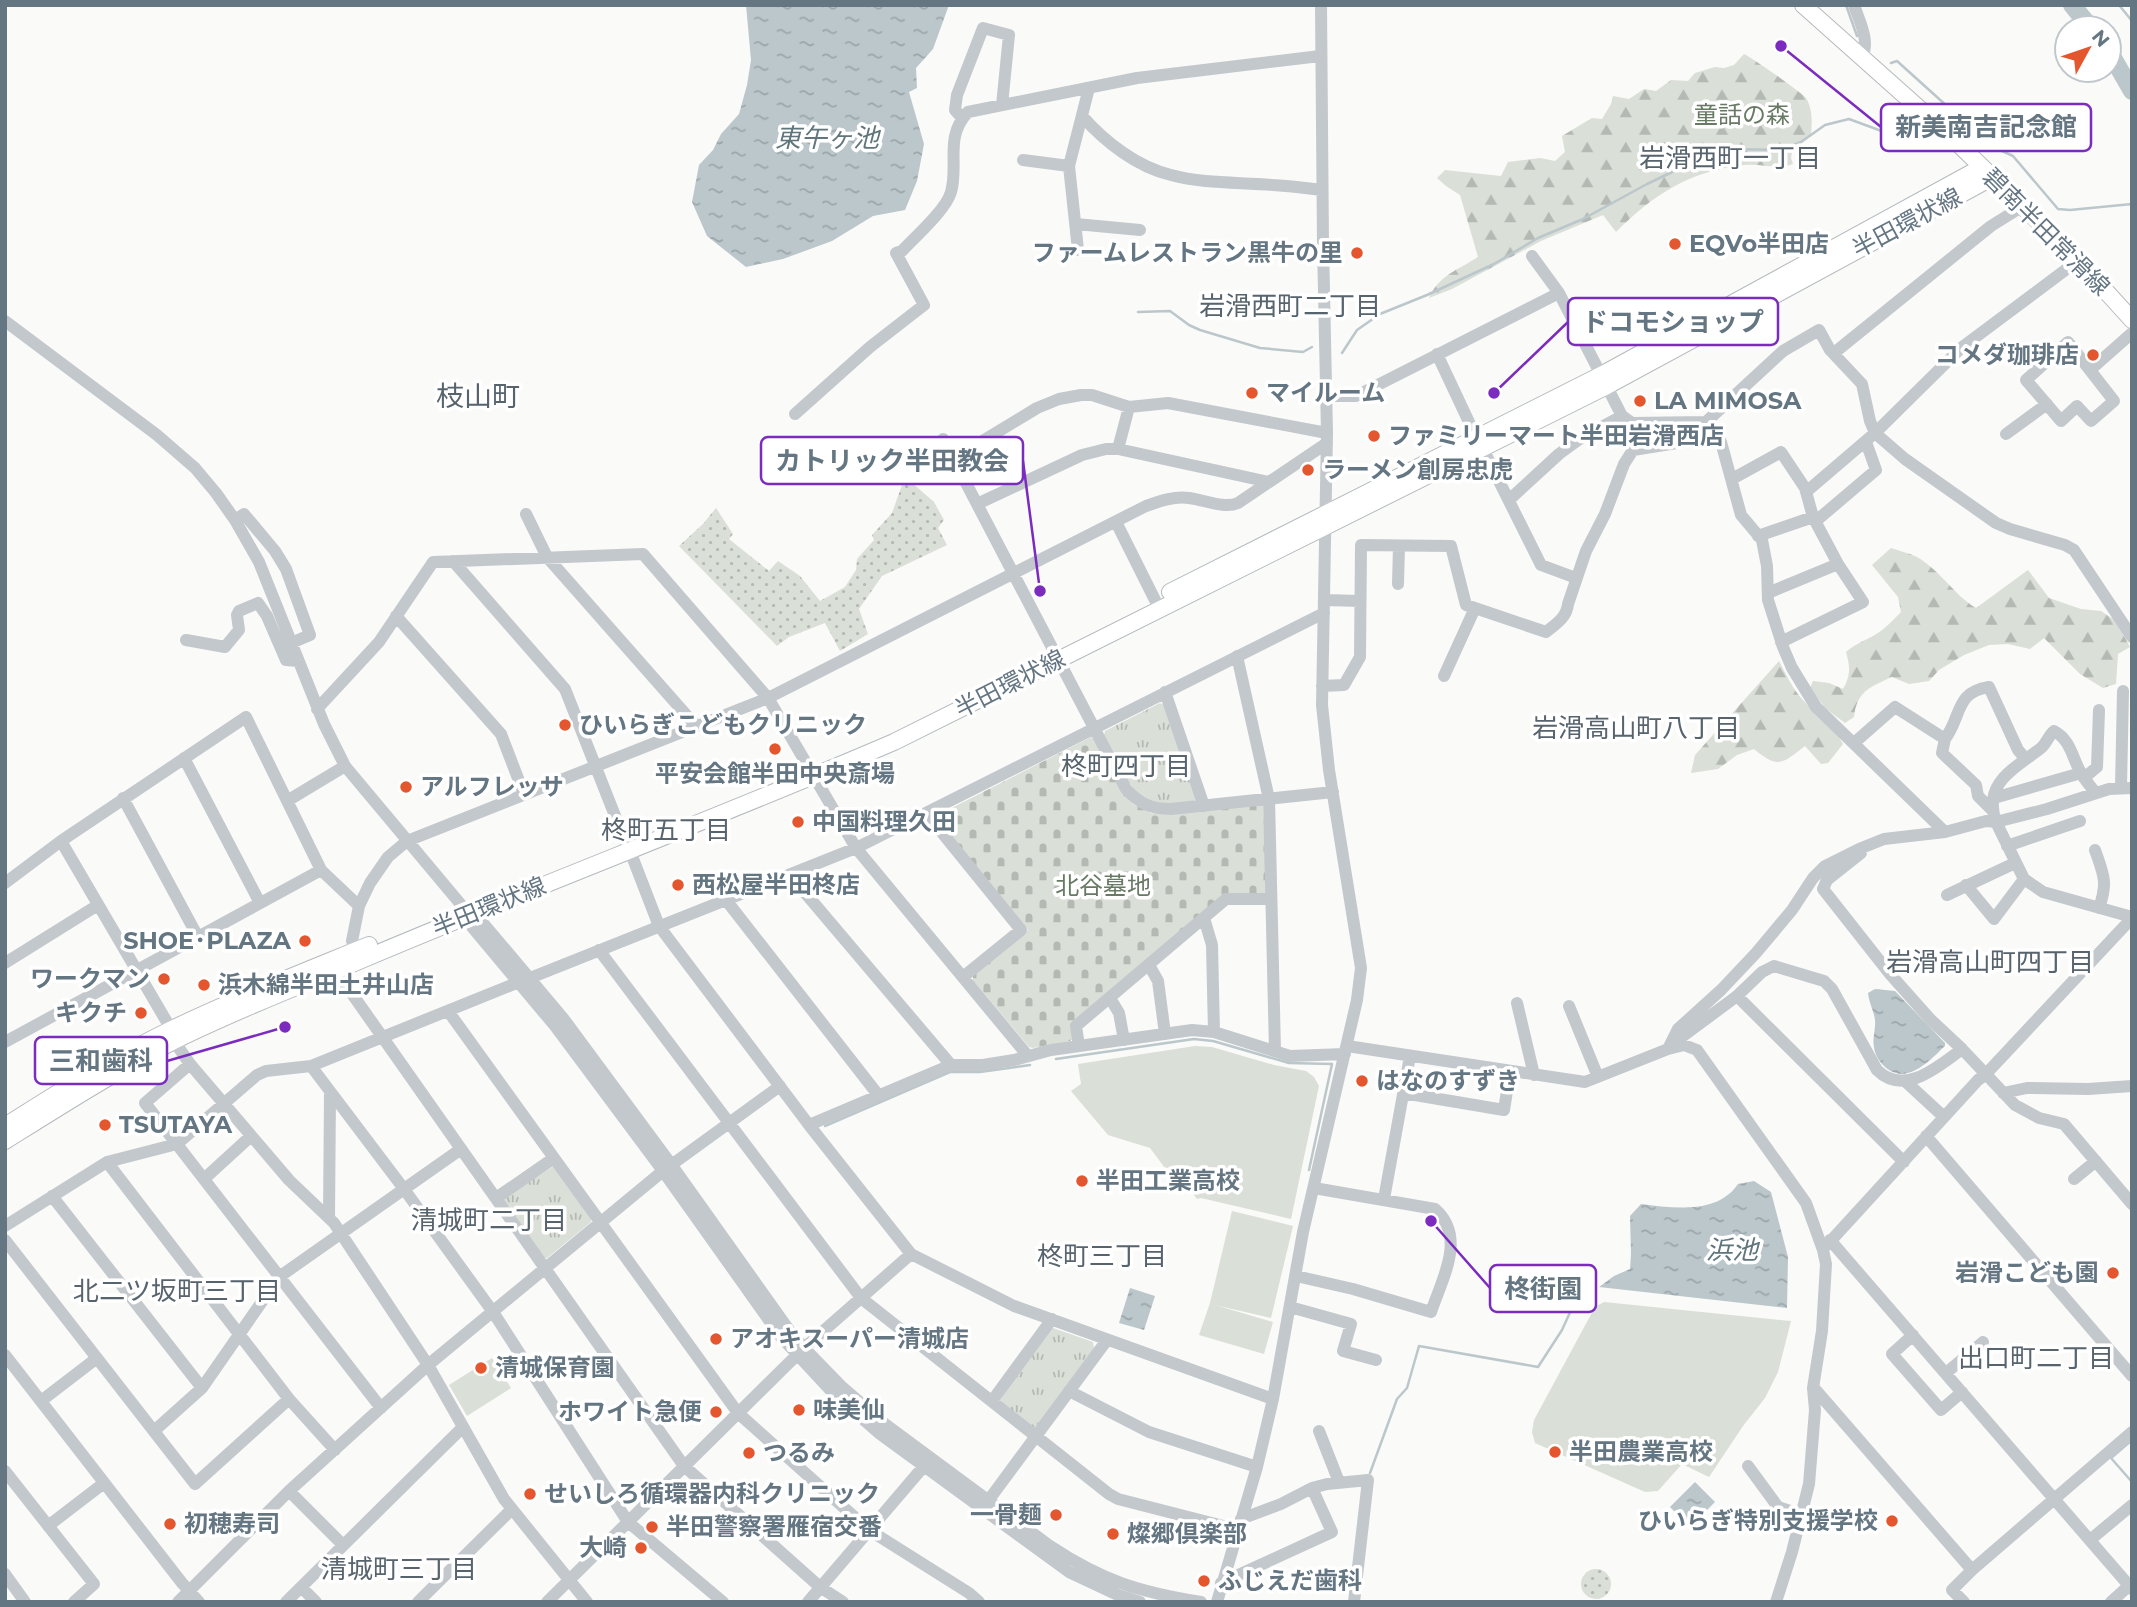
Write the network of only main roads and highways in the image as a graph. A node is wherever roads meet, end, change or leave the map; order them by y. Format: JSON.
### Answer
{"nodes":[{"id":1,"x":1803,"y":5,"type":"edge"},
{"id":2,"x":1987,"y":172,"type":"junction"},
{"id":3,"x":2132,"y":320,"type":"edge"},
{"id":4,"x":1326,"y":520,"type":"junction"},
{"id":5,"x":1056,"y":655,"type":"junction"},
{"id":6,"x":466,"y":911,"type":"junction"},
{"id":7,"x":173,"y":1035,"type":"junction"},
{"id":8,"x":5,"y":1126,"type":"edge"},
{"id":9,"x":5,"y":1141,"type":"edge"}],
"edges":[{"from":1,"to":2,"type":"main road","name":"碧南半田常滑線"},
{"from":2,"to":3,"type":"main road","name":"碧南半田常滑線"},
{"from":2,"to":4,"type":"main road","name":"半田環状線"},
{"from":4,"to":5,"type":"main road","name":"半田環状線"},
{"from":4,"to":5,"type":"main road","name":"半田環状線"},
{"from":5,"to":6,"type":"main road","name":"半田環状線"},
{"from":6,"to":7,"type":"main road","name":"半田環状線"},
{"from":6,"to":7,"type":"main road","name":"半田環状線"},
{"from":7,"to":8,"type":"main road","name":"半田環状線"},
{"from":7,"to":9,"type":"main road","name":"半田環状線"}]}
